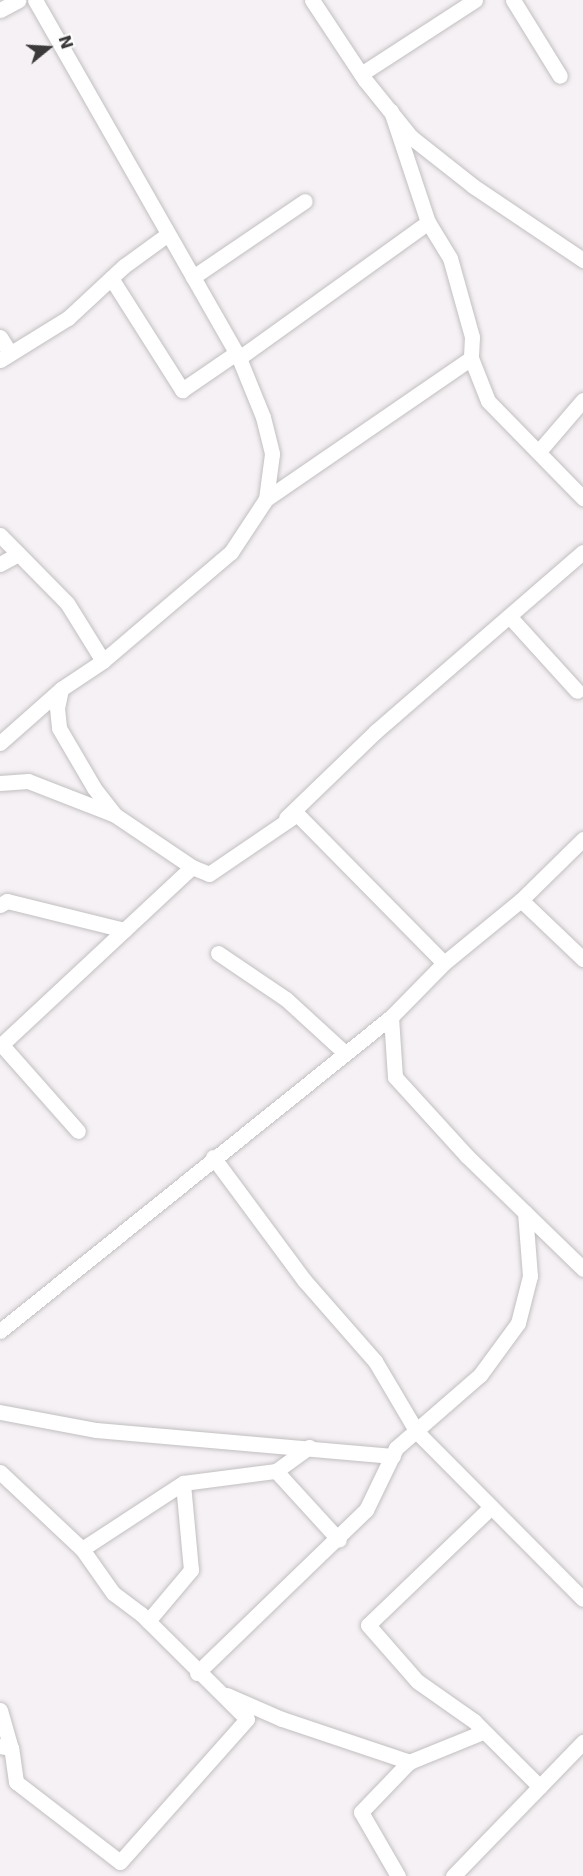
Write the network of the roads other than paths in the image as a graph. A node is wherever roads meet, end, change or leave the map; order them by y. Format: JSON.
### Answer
{"nodes":[{"id":1,"x":19,"y":0,"type":"edge"},
{"id":2,"x":35,"y":0,"type":"edge"},
{"id":3,"x":312,"y":0,"type":"edge"},
{"id":4,"x":475,"y":0,"type":"edge"},
{"id":5,"x":513,"y":0,"type":"edge"},
{"id":6,"x":0,"y":10,"type":"edge"},
{"id":7,"x":361,"y":74,"type":"junction"},
{"id":8,"x":560,"y":76,"type":"dead end"},
{"id":9,"x":390,"y":111,"type":"junction"},
{"id":10,"x":305,"y":201,"type":"dead end"},
{"id":11,"x":428,"y":222,"type":"junction"},
{"id":12,"x":168,"y":234,"type":"junction"},
{"id":13,"x":583,"y":260,"type":"edge"},
{"id":14,"x":111,"y":278,"type":"junction"},
{"id":15,"x":193,"y":278,"type":"junction"},
{"id":16,"x":0,"y":337,"type":"edge"},
{"id":17,"x":237,"y":355,"type":"junction"},
{"id":18,"x":5,"y":356,"type":"edge"},
{"id":19,"x":471,"y":358,"type":"junction"},
{"id":20,"x":583,"y":400,"type":"edge"},
{"id":21,"x":540,"y":450,"type":"junction"},
{"id":22,"x":583,"y":498,"type":"edge"},
{"id":23,"x":266,"y":499,"type":"junction"},
{"id":24,"x":0,"y":535,"type":"edge"},
{"id":25,"x":583,"y":552,"type":"edge"},
{"id":26,"x":18,"y":554,"type":"junction"},
{"id":27,"x":0,"y":564,"type":"edge"},
{"id":28,"x":508,"y":616,"type":"junction"},
{"id":29,"x":103,"y":662,"type":"junction"},
{"id":30,"x":62,"y":688,"type":"junction"},
{"id":31,"x":577,"y":691,"type":"dead end"},
{"id":32,"x":0,"y":743,"type":"edge"},
{"id":33,"x":0,"y":783,"type":"edge"},
{"id":34,"x":115,"y":816,"type":"junction"},
{"id":35,"x":273,"y":829,"type":"junction"},
{"id":36,"x":583,"y":839,"type":"edge"},
{"id":37,"x":192,"y":867,"type":"junction"},
{"id":38,"x":521,"y":900,"type":"junction"},
{"id":39,"x":0,"y":905,"type":"edge"},
{"id":40,"x":124,"y":930,"type":"junction"},
{"id":41,"x":218,"y":953,"type":"dead end"},
{"id":42,"x":583,"y":959,"type":"edge"},
{"id":43,"x":444,"y":963,"type":"junction"},
{"id":44,"x":391,"y":1017,"type":"junction"},
{"id":45,"x":1,"y":1045,"type":"edge"},
{"id":46,"x":345,"y":1053,"type":"junction"},
{"id":47,"x":78,"y":1131,"type":"dead end"},
{"id":48,"x":213,"y":1157,"type":"junction"},
{"id":49,"x":525,"y":1212,"type":"junction"},
{"id":50,"x":583,"y":1269,"type":"edge"},
{"id":51,"x":0,"y":1330,"type":"edge"},
{"id":52,"x":0,"y":1412,"type":"edge"},
{"id":53,"x":417,"y":1432,"type":"junction"},
{"id":54,"x":309,"y":1447,"type":"junction"},
{"id":55,"x":393,"y":1456,"type":"junction"},
{"id":56,"x":276,"y":1471,"type":"junction"},
{"id":57,"x":0,"y":1472,"type":"edge"},
{"id":58,"x":183,"y":1483,"type":"junction"},
{"id":59,"x":491,"y":1506,"type":"junction"},
{"id":60,"x":339,"y":1540,"type":"junction"},
{"id":61,"x":82,"y":1548,"type":"junction"},
{"id":62,"x":583,"y":1599,"type":"edge"},
{"id":63,"x":148,"y":1621,"type":"junction"},
{"id":64,"x":197,"y":1673,"type":"junction"},
{"id":65,"x":217,"y":1691,"type":"junction"},
{"id":66,"x":0,"y":1710,"type":"edge"},
{"id":67,"x":483,"y":1732,"type":"junction"},
{"id":68,"x":583,"y":1742,"type":"edge"},
{"id":69,"x":6,"y":1747,"type":"edge"},
{"id":70,"x":410,"y":1762,"type":"junction"},
{"id":71,"x":540,"y":1787,"type":"junction"},
{"id":72,"x":398,"y":1876,"type":"edge"},
{"id":73,"x":453,"y":1876,"type":"edge"}],
"edges":[{"from":1,"to":6,"type":"street"},
{"from":2,"to":12,"type":"street"},
{"from":3,"to":7,"type":"street"},
{"from":4,"to":7,"type":"street"},
{"from":5,"to":8,"type":"street"},
{"from":7,"to":9,"type":"street"},
{"from":9,"to":11,"type":"street"},
{"from":9,"to":13,"type":"street"},
{"from":10,"to":15,"type":"street"},
{"from":11,"to":17,"type":"street"},
{"from":11,"to":19,"type":"street"},
{"from":12,"to":14,"type":"street"},
{"from":12,"to":15,"type":"street"},
{"from":14,"to":17,"type":"street"},
{"from":14,"to":18,"type":"street"},
{"from":15,"to":17,"type":"street"},
{"from":16,"to":18,"type":"street"},
{"from":17,"to":23,"type":"street"},
{"from":19,"to":21,"type":"street"},
{"from":19,"to":23,"type":"street"},
{"from":20,"to":21,"type":"street"},
{"from":21,"to":22,"type":"street"},
{"from":23,"to":29,"type":"street"},
{"from":24,"to":26,"type":"street"},
{"from":25,"to":28,"type":"street"},
{"from":26,"to":27,"type":"street"},
{"from":26,"to":29,"type":"street"},
{"from":28,"to":31,"type":"street"},
{"from":28,"to":35,"type":"street"},
{"from":29,"to":30,"type":"street"},
{"from":30,"to":32,"type":"street"},
{"from":30,"to":34,"type":"street"},
{"from":33,"to":34,"type":"street"},
{"from":34,"to":37,"type":"street"},
{"from":35,"to":37,"type":"street"},
{"from":35,"to":43,"type":"street"},
{"from":36,"to":38,"type":"street"},
{"from":37,"to":40,"type":"street"},
{"from":38,"to":42,"type":"street"},
{"from":38,"to":43,"type":"street"},
{"from":39,"to":40,"type":"street"},
{"from":40,"to":45,"type":"street"},
{"from":41,"to":46,"type":"street"},
{"from":43,"to":44,"type":"street"},
{"from":44,"to":46,"type":"street"},
{"from":44,"to":49,"type":"street"},
{"from":45,"to":47,"type":"street"},
{"from":46,"to":48,"type":"street"},
{"from":48,"to":51,"type":"street"},
{"from":48,"to":53,"type":"street"},
{"from":49,"to":50,"type":"street"},
{"from":49,"to":53,"type":"street"},
{"from":52,"to":54,"type":"street"},
{"from":53,"to":55,"type":"street"},
{"from":53,"to":59,"type":"street"},
{"from":54,"to":55,"type":"street"},
{"from":54,"to":56,"type":"street"},
{"from":55,"to":60,"type":"street"},
{"from":56,"to":58,"type":"street"},
{"from":56,"to":60,"type":"street"},
{"from":57,"to":61,"type":"street"},
{"from":58,"to":61,"type":"street"},
{"from":58,"to":63,"type":"street"},
{"from":59,"to":62,"type":"street"},
{"from":59,"to":67,"type":"street"},
{"from":60,"to":64,"type":"street"},
{"from":61,"to":63,"type":"street"},
{"from":63,"to":64,"type":"street"},
{"from":64,"to":65,"type":"street"},
{"from":65,"to":69,"type":"street"},
{"from":65,"to":70,"type":"street"},
{"from":66,"to":69,"type":"street"},
{"from":67,"to":70,"type":"street"},
{"from":67,"to":71,"type":"street"},
{"from":68,"to":71,"type":"street"},
{"from":70,"to":72,"type":"street"},
{"from":71,"to":73,"type":"street"}]}
